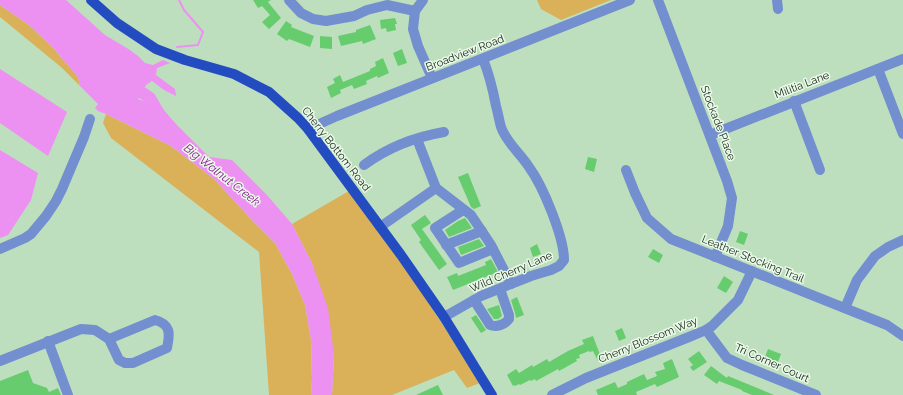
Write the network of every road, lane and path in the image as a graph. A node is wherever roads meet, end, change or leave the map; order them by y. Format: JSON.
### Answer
{"nodes":[{"id":1,"x":90,"y":0,"type":"edge"},
{"id":2,"x":289,"y":0,"type":"edge"},
{"id":3,"x":423,"y":0,"type":"edge"},
{"id":4,"x":630,"y":0,"type":"edge"},
{"id":5,"x":658,"y":0,"type":"edge"},
{"id":6,"x":415,"y":11,"type":"junction"},
{"id":7,"x":483,"y":59,"type":"junction"},
{"id":8,"x":903,"y":59,"type":"edge"},
{"id":9,"x":878,"y":69,"type":"junction"},
{"id":10,"x":432,"y":78,"type":"junction"},
{"id":11,"x":794,"y":101,"type":"junction"},
{"id":12,"x":90,"y":119,"type":"dead end"},
{"id":13,"x":308,"y":129,"type":"junction"},
{"id":14,"x":444,"y":132,"type":"dead end"},
{"id":15,"x":903,"y":134,"type":"edge"},
{"id":16,"x":710,"y":135,"type":"junction"},
{"id":17,"x":417,"y":139,"type":"junction"},
{"id":18,"x":364,"y":165,"type":"dead end"},
{"id":19,"x":626,"y":170,"type":"dead end"},
{"id":20,"x":820,"y":170,"type":"dead end"},
{"id":21,"x":436,"y":188,"type":"junction"},
{"id":22,"x":463,"y":210,"type":"junction"},
{"id":23,"x":380,"y":227,"type":"junction"},
{"id":24,"x":482,"y":231,"type":"junction"},
{"id":25,"x":903,"y":240,"type":"edge"},
{"id":26,"x":446,"y":245,"type":"junction"},
{"id":27,"x":0,"y":249,"type":"edge"},
{"id":28,"x":494,"y":249,"type":"junction"},
{"id":29,"x":715,"y":256,"type":"junction"},
{"id":30,"x":752,"y":271,"type":"junction"},
{"id":31,"x":511,"y":284,"type":"junction"},
{"id":32,"x":500,"y":289,"type":"junction"},
{"id":33,"x":474,"y":300,"type":"junction"},
{"id":34,"x":845,"y":308,"type":"junction"},
{"id":35,"x":444,"y":317,"type":"junction"},
{"id":36,"x":706,"y":330,"type":"junction"},
{"id":37,"x":903,"y":336,"type":"edge"},
{"id":38,"x":110,"y":338,"type":"junction"},
{"id":39,"x":48,"y":341,"type":"junction"},
{"id":40,"x":0,"y":361,"type":"edge"},
{"id":41,"x":68,"y":395,"type":"edge"},
{"id":42,"x":492,"y":395,"type":"edge"},
{"id":43,"x":552,"y":395,"type":"edge"},
{"id":44,"x":816,"y":395,"type":"edge"}],
"edges":[{"from":1,"to":13,"type":"main road","name":"Cherry Bottom Road"},
{"from":2,"to":6,"type":"street"},
{"from":3,"to":6,"type":"street"},
{"from":4,"to":7,"type":"street","name":"Broadview Road"},
{"from":5,"to":16,"type":"street","name":"Stockade Place"},
{"from":6,"to":10,"type":"street"},
{"from":7,"to":10,"type":"street","name":"Broadview Road"},
{"from":7,"to":31,"type":"street","name":"Wild Cherry Lane"},
{"from":8,"to":9,"type":"street","name":"Militia Lane"},
{"from":9,"to":11,"type":"street","name":"Militia Lane"},
{"from":9,"to":15,"type":"street"},
{"from":10,"to":13,"type":"street","name":"Broadview Road"},
{"from":11,"to":16,"type":"street","name":"Militia Lane"},
{"from":11,"to":20,"type":"street"},
{"from":12,"to":27,"type":"street"},
{"from":13,"to":23,"type":"main road","name":"Cherry Bottom Road"},
{"from":14,"to":17,"type":"street"},
{"from":16,"to":29,"type":"street","name":"Stockade Place"},
{"from":17,"to":18,"type":"street"},
{"from":17,"to":21,"type":"street"},
{"from":19,"to":29,"type":"street","name":"Leather Stocking Trail"},
{"from":21,"to":22,"type":"street"},
{"from":21,"to":23,"type":"street"},
{"from":22,"to":24,"type":"street"},
{"from":22,"to":26,"type":"street"},
{"from":23,"to":35,"type":"main road","name":"Cherry Bottom Road"},
{"from":24,"to":26,"type":"street"},
{"from":24,"to":28,"type":"street"},
{"from":25,"to":34,"type":"street"},
{"from":26,"to":28,"type":"street"},
{"from":28,"to":31,"type":"street"},
{"from":29,"to":30,"type":"street","name":"Leather Stocking Trail"},
{"from":30,"to":34,"type":"street","name":"Leather Stocking Trail"},
{"from":30,"to":36,"type":"street","name":"Cherry Blossom Way"},
{"from":31,"to":32,"type":"street","name":"Wild Cherry Lane"},
{"from":32,"to":33,"type":"street","name":"Wild Cherry Lane"},
{"from":32,"to":33,"type":"street"},
{"from":33,"to":35,"type":"street","name":"Wild Cherry Lane"},
{"from":34,"to":37,"type":"street","name":"Leather Stocking Trail"},
{"from":35,"to":42,"type":"main road","name":"Cherry Bottom Road"},
{"from":36,"to":43,"type":"street","name":"Cherry Blossom Way"},
{"from":36,"to":44,"type":"street","name":"Tri Corner Court"},
{"from":38,"to":38,"type":"street"},
{"from":38,"to":39,"type":"street"},
{"from":39,"to":40,"type":"street"},
{"from":39,"to":41,"type":"street"}]}
